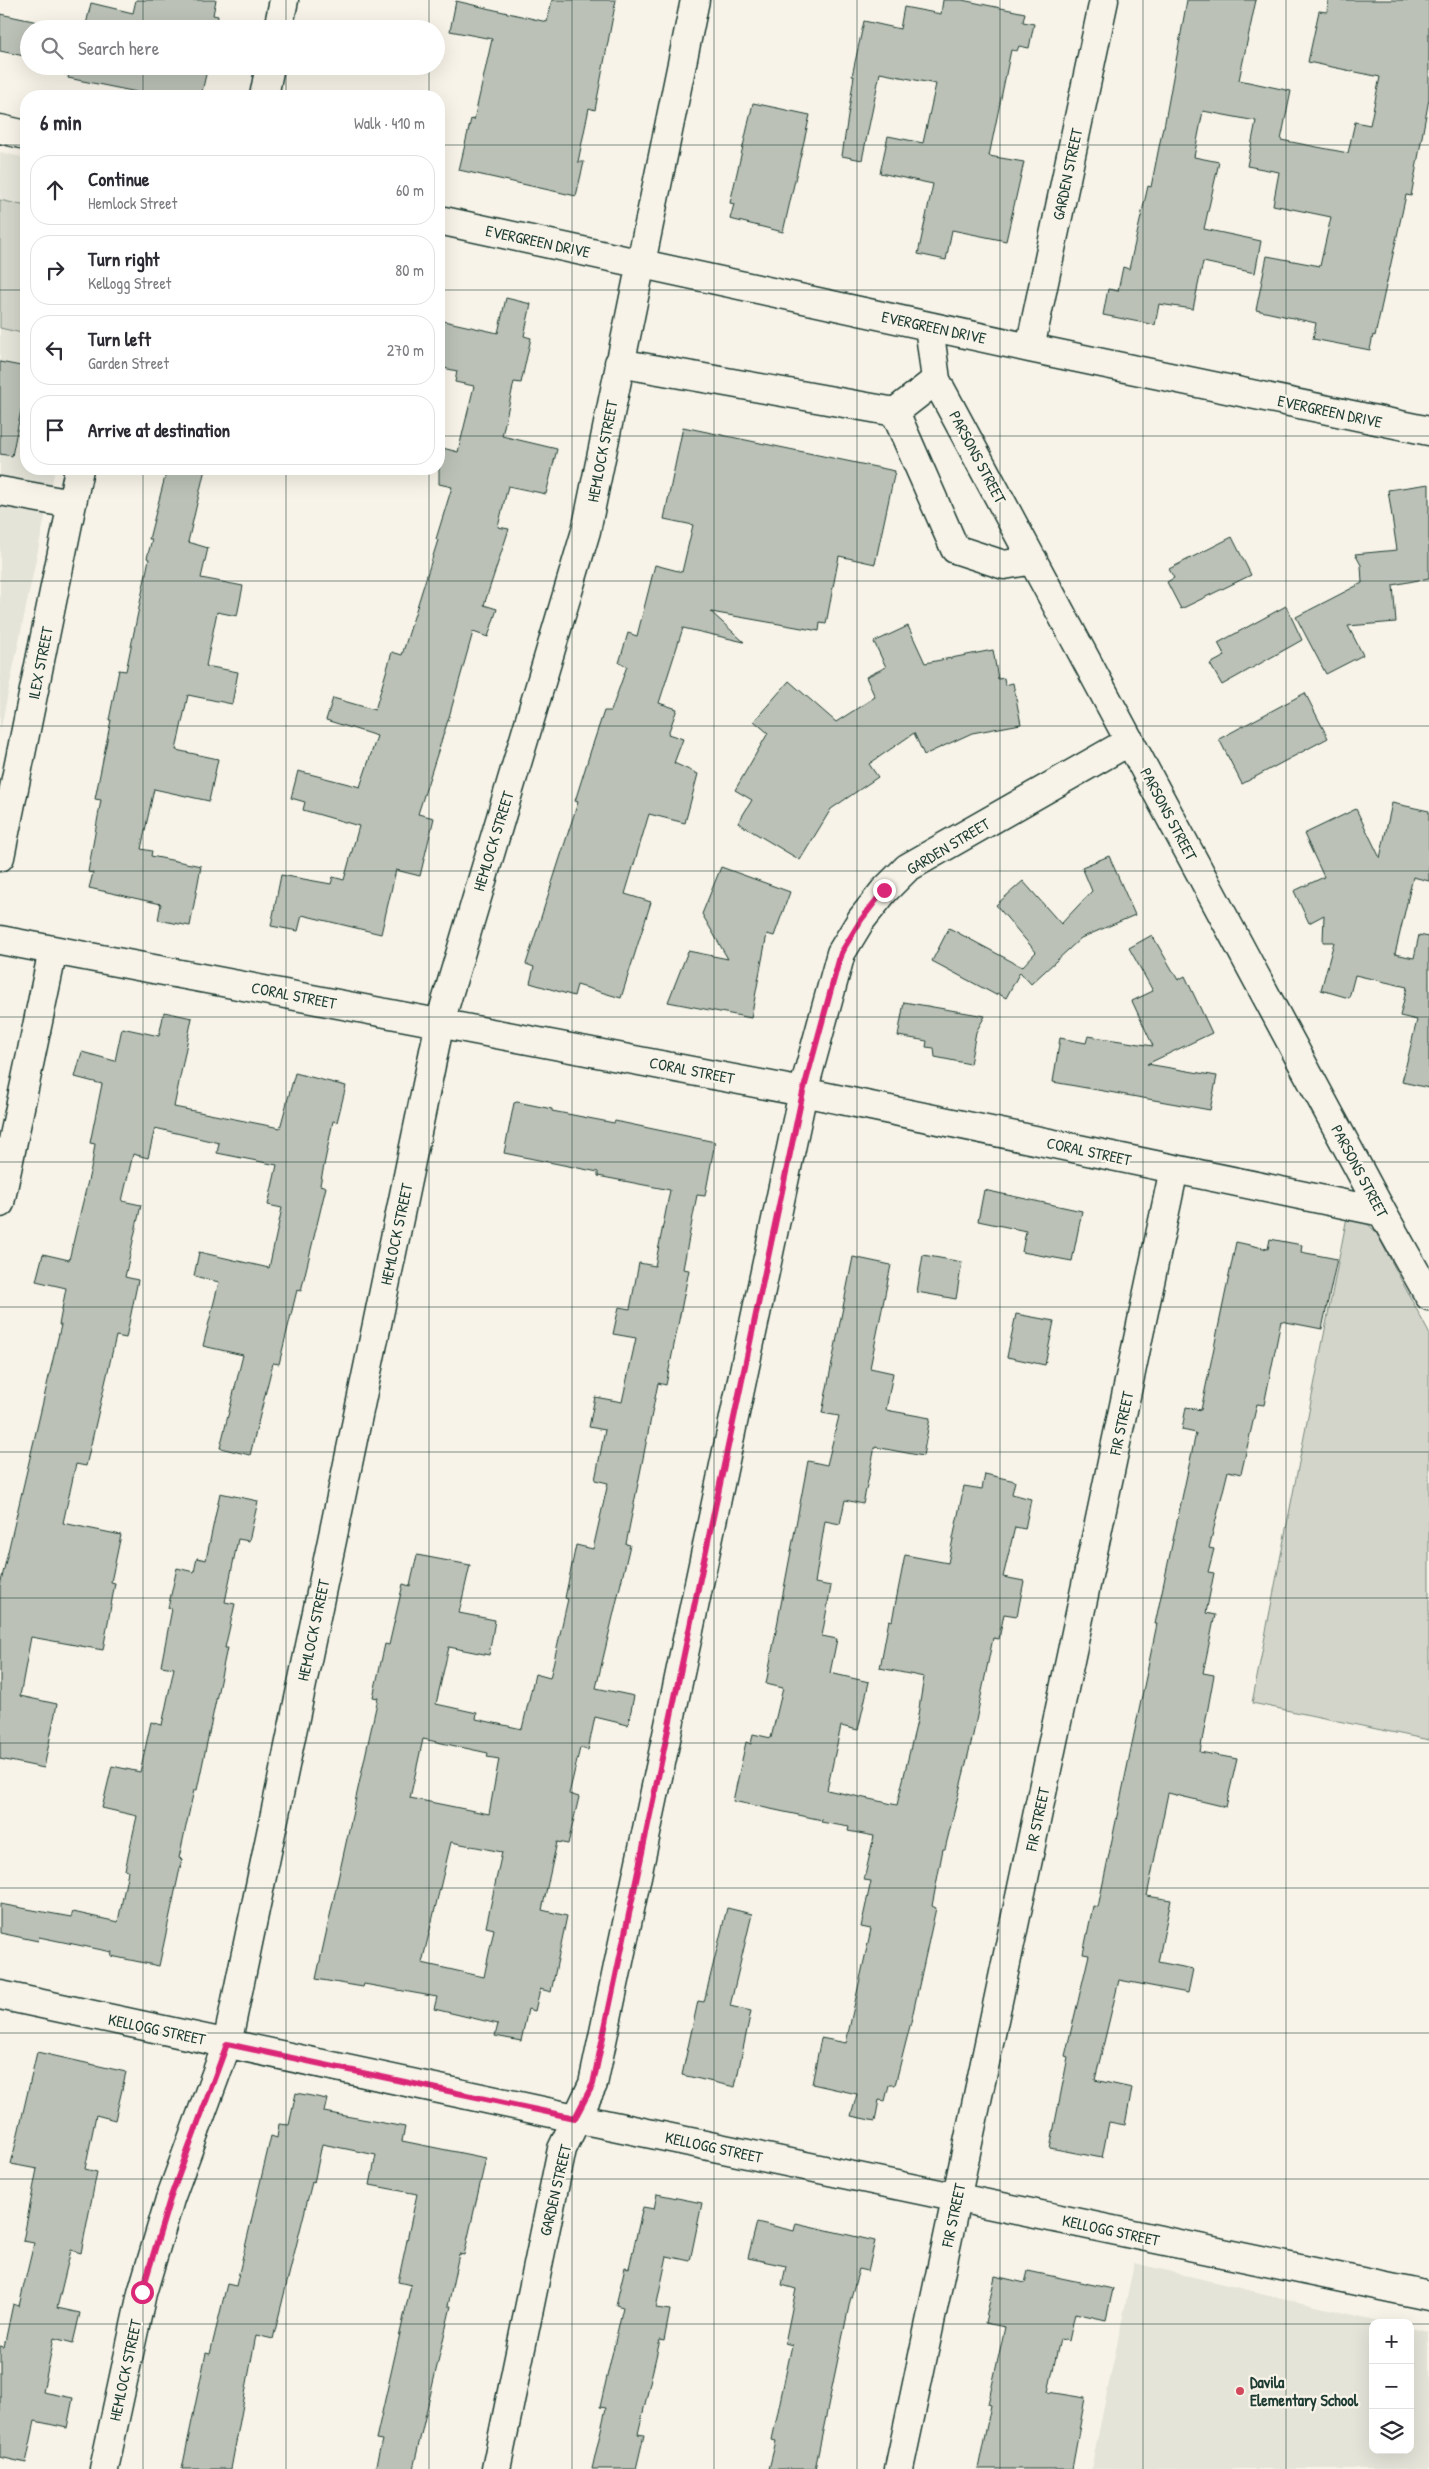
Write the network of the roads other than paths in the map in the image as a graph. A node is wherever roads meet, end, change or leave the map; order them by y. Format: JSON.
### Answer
{"nodes":[{"id":1,"x":284,"y":0,"type":"edge"},
{"id":2,"x":695,"y":0,"type":"edge"},
{"id":3,"x":1104,"y":0,"type":"edge"},
{"id":4,"x":280,"y":20,"type":"edge"},
{"id":5,"x":268,"y":75,"type":"edge"},
{"id":6,"x":265,"y":90,"type":"edge"},
{"id":7,"x":0,"y":129,"type":"edge"},
{"id":8,"x":20,"y":134,"type":"edge"},
{"id":9,"x":445,"y":221,"type":"edge"},
{"id":10,"x":640,"y":262,"type":"junction"},
{"id":11,"x":929,"y":326,"type":"junction"},
{"id":12,"x":1030,"y":348,"type":"junction"},
{"id":13,"x":619,"y":363,"type":"junction"},
{"id":14,"x":936,"y":380,"type":"junction"},
{"id":15,"x":895,"y":412,"type":"junction"},
{"id":16,"x":1429,"y":431,"type":"edge"},
{"id":17,"x":78,"y":475,"type":"edge"},
{"id":18,"x":0,"y":491,"type":"edge"},
{"id":19,"x":72,"y":504,"type":"junction"},
{"id":20,"x":1033,"y":560,"type":"junction"},
{"id":21,"x":1130,"y":741,"type":"junction"},
{"id":22,"x":8,"y":775,"type":"edge"},
{"id":23,"x":0,"y":857,"type":"edge"},
{"id":24,"x":0,"y":940,"type":"edge"},
{"id":25,"x":53,"y":950,"type":"junction"},
{"id":26,"x":440,"y":1022,"type":"junction"},
{"id":27,"x":803,"y":1092,"type":"junction"},
{"id":28,"x":1174,"y":1169,"type":"junction"},
{"id":29,"x":0,"y":1203,"type":"edge"},
{"id":30,"x":1382,"y":1212,"type":"junction"},
{"id":31,"x":1429,"y":1296,"type":"edge"},
{"id":32,"x":0,"y":1995,"type":"edge"},
{"id":33,"x":227,"y":2044,"type":"junction"},
{"id":34,"x":575,"y":2118,"type":"junction"},
{"id":35,"x":956,"y":2198,"type":"junction"},
{"id":36,"x":1429,"y":2296,"type":"edge"},
{"id":37,"x":104,"y":2469,"type":"edge"},
{"id":38,"x":496,"y":2469,"type":"edge"},
{"id":39,"x":899,"y":2469,"type":"edge"}],
"edges":[{"from":1,"to":4,"type":"street"},
{"from":2,"to":10,"type":"street","name":"HEMLOCK STREET"},
{"from":3,"to":12,"type":"street","name":"GARDEN STREET"},
{"from":5,"to":6,"type":"street"},
{"from":7,"to":8,"type":"street"},
{"from":9,"to":10,"type":"street","name":"EVERGREEN DRIVE"},
{"from":10,"to":11,"type":"street","name":"EVERGREEN DRIVE"},
{"from":10,"to":13,"type":"street","name":"HEMLOCK STREET"},
{"from":11,"to":12,"type":"street","name":"EVERGREEN DRIVE"},
{"from":11,"to":14,"type":"street","name":"PARSONS STREET"},
{"from":12,"to":16,"type":"street","name":"EVERGREEN DRIVE"},
{"from":13,"to":15,"type":"street"},
{"from":13,"to":26,"type":"street","name":"HEMLOCK STREET"},
{"from":14,"to":15,"type":"street"},
{"from":14,"to":20,"type":"street","name":"PARSONS STREET"},
{"from":15,"to":20,"type":"street"},
{"from":17,"to":19,"type":"street","name":"ILEX STREET"},
{"from":18,"to":19,"type":"street"},
{"from":19,"to":22,"type":"street","name":"ILEX STREET"},
{"from":20,"to":21,"type":"street","name":"PARSONS STREET"},
{"from":21,"to":27,"type":"street","name":"GARDEN STREET"},
{"from":21,"to":30,"type":"street","name":"PARSONS STREET"},
{"from":22,"to":23,"type":"street","name":"ILEX STREET"},
{"from":24,"to":25,"type":"street","name":"CORAL STREET"},
{"from":25,"to":26,"type":"street","name":"CORAL STREET"},
{"from":25,"to":29,"type":"street"},
{"from":26,"to":27,"type":"street","name":"CORAL STREET"},
{"from":26,"to":33,"type":"street","name":"HEMLOCK STREET"},
{"from":27,"to":28,"type":"street","name":"CORAL STREET"},
{"from":27,"to":34,"type":"street","name":"GARDEN STREET"},
{"from":28,"to":30,"type":"street","name":"CORAL STREET"},
{"from":28,"to":35,"type":"street","name":"FIR STREET"},
{"from":30,"to":31,"type":"street","name":"PARSONS STREET"},
{"from":32,"to":33,"type":"street","name":"KELLOGG STREET"},
{"from":33,"to":34,"type":"street","name":"KELLOGG STREET"},
{"from":33,"to":37,"type":"street","name":"HEMLOCK STREET"},
{"from":34,"to":35,"type":"street","name":"KELLOGG STREET"},
{"from":34,"to":38,"type":"street","name":"GARDEN STREET"},
{"from":35,"to":36,"type":"street","name":"KELLOGG STREET"},
{"from":35,"to":39,"type":"street","name":"FIR STREET"}]}
